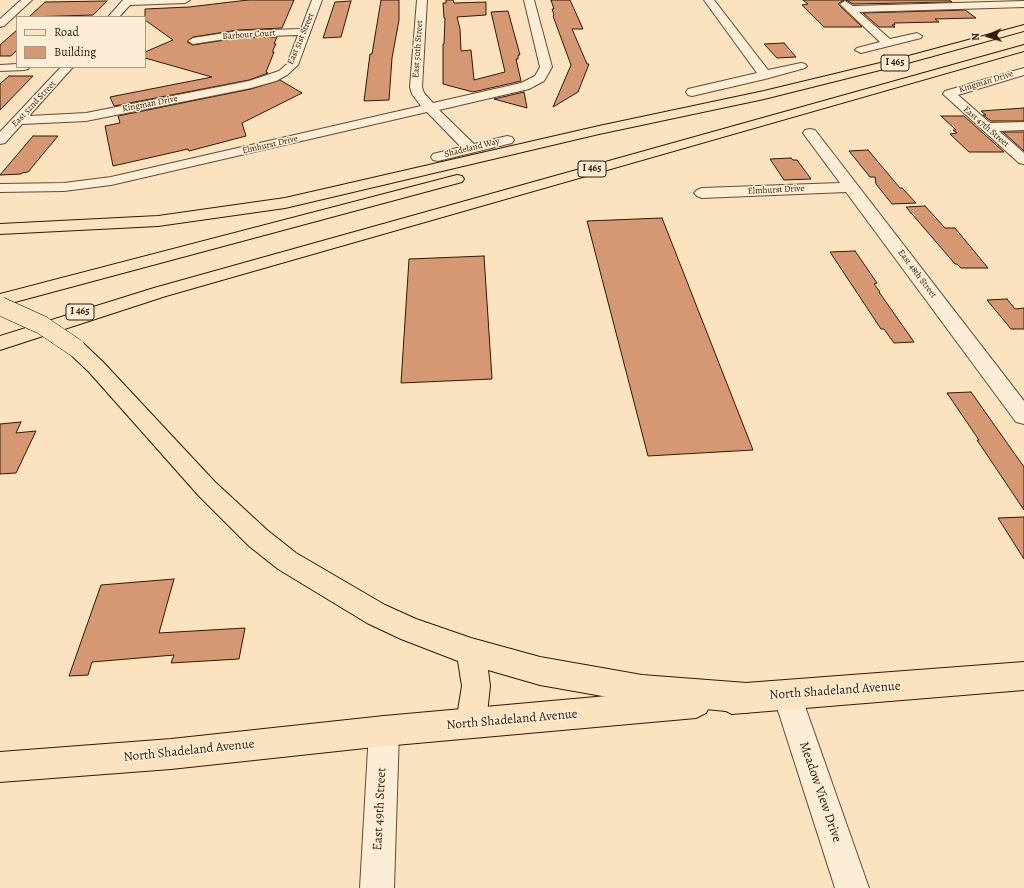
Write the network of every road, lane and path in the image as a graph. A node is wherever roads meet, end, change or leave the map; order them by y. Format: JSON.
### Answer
{"nodes":[{"id":1,"x":27,"y":0,"type":"edge"},
{"id":2,"x":185,"y":0,"type":"edge"},
{"id":3,"x":316,"y":0,"type":"edge"},
{"id":4,"x":422,"y":0,"type":"edge"},
{"id":5,"x":529,"y":0,"type":"edge"},
{"id":6,"x":709,"y":0,"type":"edge"},
{"id":7,"x":840,"y":0,"type":"edge"},
{"id":8,"x":128,"y":1,"type":"edge"},
{"id":9,"x":1024,"y":4,"type":"edge"},
{"id":10,"x":851,"y":9,"type":"junction"},
{"id":11,"x":114,"y":16,"type":"edge"},
{"id":12,"x":0,"y":24,"type":"edge"},
{"id":13,"x":1024,"y":28,"type":"edge"},
{"id":14,"x":305,"y":32,"type":"junction"},
{"id":15,"x":917,"y":36,"type":"dead end"},
{"id":16,"x":193,"y":41,"type":"dead end"},
{"id":17,"x":888,"y":43,"type":"junction"},
{"id":18,"x":1024,"y":48,"type":"edge"},
{"id":19,"x":861,"y":50,"type":"dead end"},
{"id":20,"x":801,"y":66,"type":"dead end"},
{"id":21,"x":16,"y":67,"type":"edge"},
{"id":22,"x":0,"y":68,"type":"edge"},
{"id":23,"x":66,"y":68,"type":"edge"},
{"id":24,"x":1024,"y":71,"type":"edge"},
{"id":25,"x":764,"y":74,"type":"junction"},
{"id":26,"x":279,"y":75,"type":"joint"},
{"id":27,"x":692,"y":92,"type":"dead end"},
{"id":28,"x":764,"y":94,"type":"junction"},
{"id":29,"x":949,"y":94,"type":"joint"},
{"id":30,"x":430,"y":108,"type":"junction"},
{"id":31,"x":19,"y":120,"type":"junction"},
{"id":32,"x":1024,"y":126,"type":"edge"},
{"id":33,"x":988,"y":128,"type":"junction"},
{"id":34,"x":810,"y":132,"type":"dead end"},
{"id":35,"x":0,"y":140,"type":"edge"},
{"id":36,"x":507,"y":140,"type":"dead end"},
{"id":37,"x":471,"y":149,"type":"junction"},
{"id":38,"x":438,"y":157,"type":"dead end"},
{"id":39,"x":1024,"y":160,"type":"edge"},
{"id":40,"x":850,"y":187,"type":"junction"},
{"id":41,"x":0,"y":188,"type":"edge"},
{"id":42,"x":702,"y":193,"type":"dead end"},
{"id":43,"x":0,"y":228,"type":"edge"},
{"id":44,"x":160,"y":292,"type":"junction"},
{"id":45,"x":0,"y":300,"type":"edge"},
{"id":46,"x":0,"y":306,"type":"edge"},
{"id":47,"x":0,"y":332,"type":"edge"},
{"id":48,"x":0,"y":343,"type":"edge"},
{"id":49,"x":1024,"y":416,"type":"edge"},
{"id":50,"x":472,"y":652,"type":"junction"},
{"id":51,"x":1024,"y":676,"type":"edge"},
{"id":52,"x":787,"y":695,"type":"junction"},
{"id":53,"x":747,"y":698,"type":"junction"},
{"id":54,"x":471,"y":723,"type":"junction"},
{"id":55,"x":384,"y":731,"type":"junction"},
{"id":56,"x":0,"y":767,"type":"edge"},
{"id":57,"x":377,"y":888,"type":"edge"},
{"id":58,"x":852,"y":888,"type":"edge"}],
"edges":[{"from":1,"to":12,"type":"street"},
{"from":2,"to":8,"type":"street"},
{"from":3,"to":14,"type":"street","name":"East 51st Street"},
{"from":4,"to":30,"type":"street","name":"East 50th Street"},
{"from":5,"to":30,"type":"street","name":"Elmhurst Drive"},
{"from":6,"to":25,"type":"street"},
{"from":7,"to":10,"type":"street"},
{"from":8,"to":11,"type":"street"},
{"from":9,"to":10,"type":"street"},
{"from":10,"to":17,"type":"street"},
{"from":13,"to":28,"type":"main road","number":"I 465"},
{"from":14,"to":16,"type":"street","name":"Barbour Court"},
{"from":14,"to":26,"type":"street","name":"East 51st Street"},
{"from":15,"to":17,"type":"street"},
{"from":17,"to":19,"type":"street"},
{"from":18,"to":44,"type":"main road","number":"I 465"},
{"from":20,"to":25,"type":"street"},
{"from":21,"to":22,"type":"street"},
{"from":23,"to":31,"type":"street","name":"East 52nd Street"},
{"from":24,"to":29,"type":"street","name":"Kingman Drive"},
{"from":25,"to":27,"type":"street"},
{"from":26,"to":31,"type":"street","name":"Kingman Drive"},
{"from":28,"to":43,"type":"main road"},
{"from":28,"to":45,"type":"main road","number":"I 465"},
{"from":29,"to":33,"type":"street","name":"East 47th Street"},
{"from":30,"to":37,"type":"street","name":"East 50th Street"},
{"from":30,"to":41,"type":"street","name":"Elmhurst Drive"},
{"from":31,"to":35,"type":"street","name":"East 52nd Street"},
{"from":32,"to":33,"type":"street"},
{"from":33,"to":39,"type":"street","name":"East 47th Street"},
{"from":34,"to":40,"type":"street","name":"East 48th Street"},
{"from":36,"to":37,"type":"street","name":"Shadeland Way"},
{"from":37,"to":38,"type":"street","name":"Shadeland Way"},
{"from":40,"to":42,"type":"street","name":"Elmhurst Drive"},
{"from":40,"to":49,"type":"street","name":"East 48th Street"},
{"from":44,"to":47,"type":"main road","number":"I 465"},
{"from":44,"to":48,"type":"main road"},
{"from":46,"to":50,"type":"main road","bridge":true},
{"from":50,"to":53,"type":"main road"},
{"from":50,"to":54,"type":"main road"},
{"from":51,"to":52,"type":"main road","name":"North Shadeland Avenue"},
{"from":52,"to":53,"type":"main road","name":"North Shadeland Avenue"},
{"from":52,"to":58,"type":"street","name":"Meadow View Drive"},
{"from":53,"to":54,"type":"main road","name":"North Shadeland Avenue"},
{"from":54,"to":55,"type":"main road","name":"North Shadeland Avenue"},
{"from":55,"to":56,"type":"main road","name":"North Shadeland Avenue"},
{"from":55,"to":57,"type":"street","name":"East 49th Street"}]}
